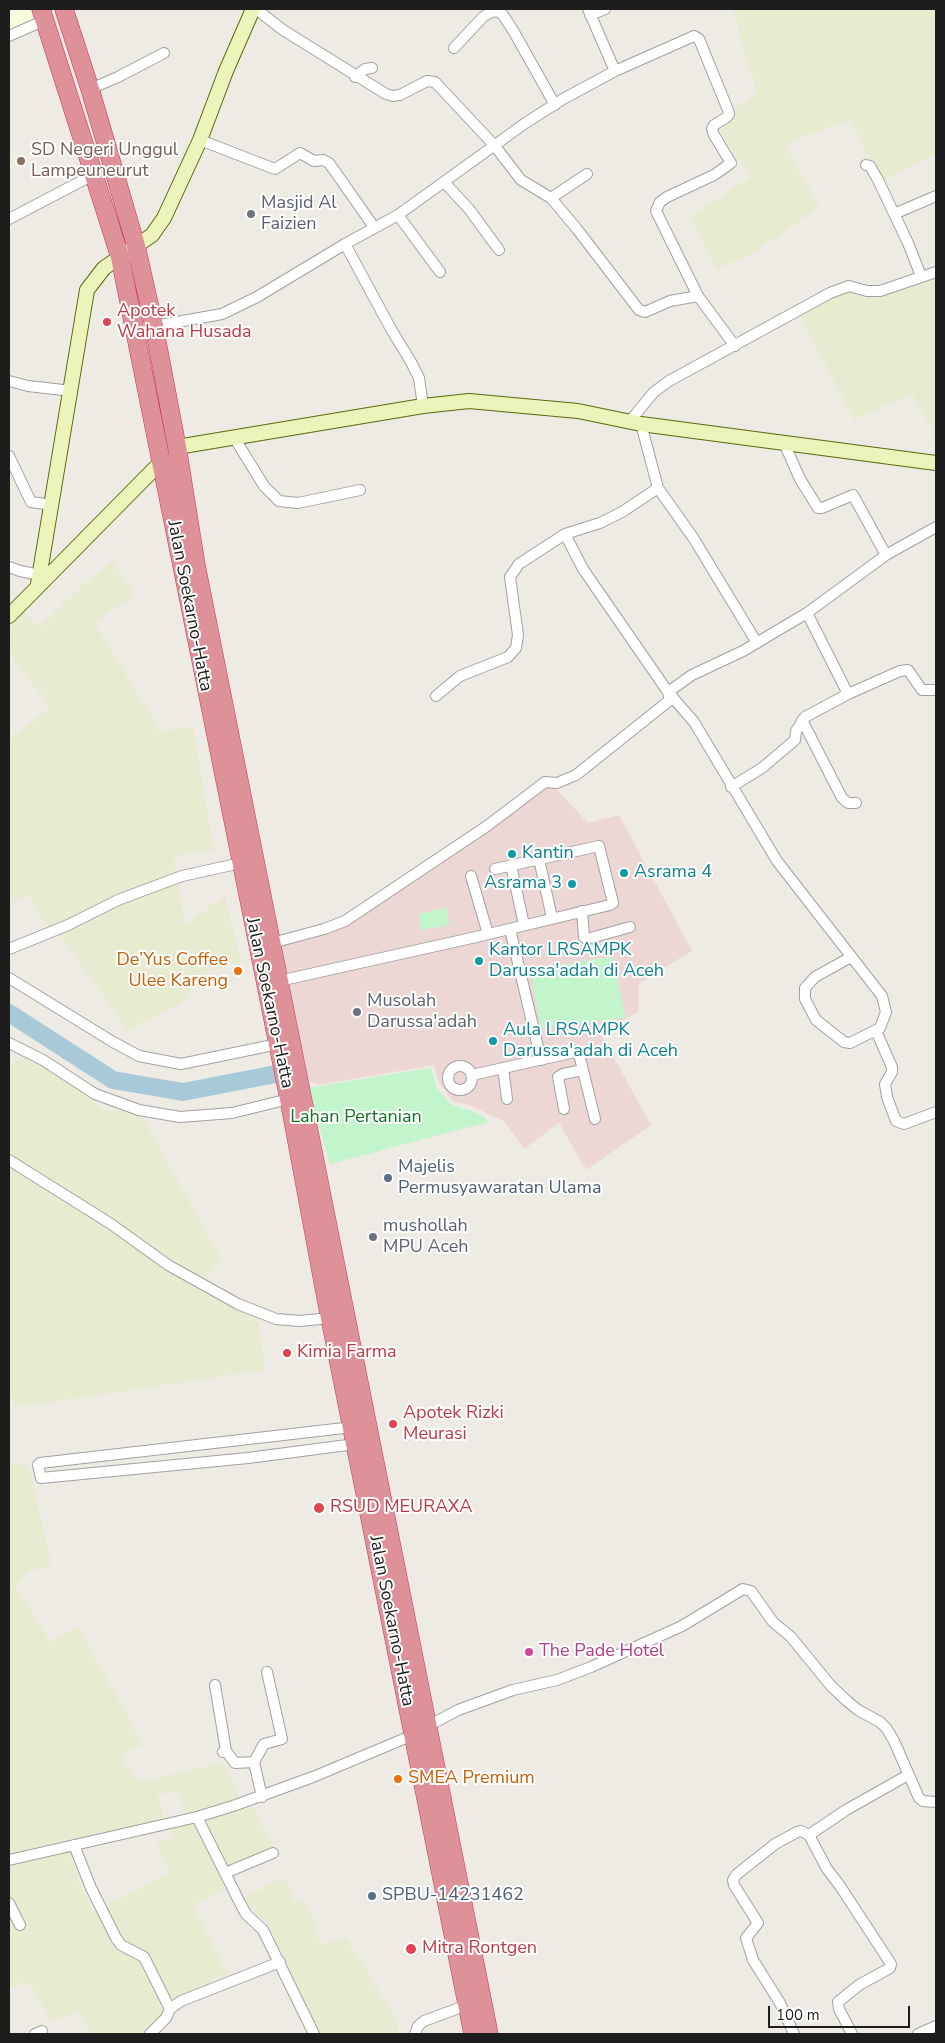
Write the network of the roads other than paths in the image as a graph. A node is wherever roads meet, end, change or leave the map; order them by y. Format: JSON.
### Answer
{"nodes":[{"id":1,"x":64,"y":9,"type":"edge"},
{"id":2,"x":254,"y":9,"type":"edge"},
{"id":3,"x":605,"y":9,"type":"edge"},
{"id":4,"x":589,"y":12,"type":"edge"},
{"id":5,"x":43,"y":15,"type":"edge"},
{"id":6,"x":9,"y":36,"type":"edge"},
{"id":7,"x":454,"y":48,"type":"dead end"},
{"id":8,"x":164,"y":52,"type":"dead end"},
{"id":9,"x":372,"y":68,"type":"dead end"},
{"id":10,"x":615,"y":71,"type":"junction"},
{"id":11,"x":355,"y":77,"type":"junction"},
{"id":12,"x":90,"y":89,"type":"junction"},
{"id":13,"x":555,"y":105,"type":"junction"},
{"id":14,"x":200,"y":140,"type":"junction"},
{"id":15,"x":494,"y":145,"type":"junction"},
{"id":16,"x":866,"y":165,"type":"dead end"},
{"id":17,"x":93,"y":174,"type":"junction"},
{"id":18,"x":587,"y":174,"type":"dead end"},
{"id":19,"x":444,"y":182,"type":"junction"},
{"id":20,"x":936,"y":196,"type":"edge"},
{"id":21,"x":551,"y":198,"type":"junction"},
{"id":22,"x":398,"y":214,"type":"junction"},
{"id":23,"x":894,"y":214,"type":"junction"},
{"id":24,"x":11,"y":215,"type":"edge"},
{"id":25,"x":374,"y":228,"type":"junction"},
{"id":26,"x":345,"y":244,"type":"junction"},
{"id":27,"x":136,"y":246,"type":"junction"},
{"id":28,"x":499,"y":250,"type":"dead end"},
{"id":29,"x":120,"y":257,"type":"junction"},
{"id":30,"x":440,"y":272,"type":"dead end"},
{"id":31,"x":936,"y":272,"type":"edge"},
{"id":32,"x":921,"y":276,"type":"junction"},
{"id":33,"x":698,"y":296,"type":"junction"},
{"id":34,"x":154,"y":326,"type":"junction"},
{"id":35,"x":735,"y":346,"type":"junction"},
{"id":36,"x":9,"y":381,"type":"edge"},
{"id":37,"x":72,"y":391,"type":"junction"},
{"id":38,"x":423,"y":406,"type":"junction"},
{"id":39,"x":635,"y":422,"type":"junction"},
{"id":40,"x":235,"y":439,"type":"junction"},
{"id":41,"x":784,"y":442,"type":"junction"},
{"id":42,"x":177,"y":447,"type":"junction"},
{"id":43,"x":9,"y":456,"type":"edge"},
{"id":44,"x":160,"y":462,"type":"junction"},
{"id":45,"x":936,"y":462,"type":"edge"},
{"id":46,"x":658,"y":488,"type":"junction"},
{"id":47,"x":360,"y":490,"type":"dead end"},
{"id":48,"x":53,"y":505,"type":"junction"},
{"id":49,"x":936,"y":527,"type":"edge"},
{"id":50,"x":565,"y":534,"type":"junction"},
{"id":51,"x":886,"y":555,"type":"junction"},
{"id":52,"x":9,"y":567,"type":"edge"},
{"id":53,"x":39,"y":580,"type":"junction"},
{"id":54,"x":196,"y":601,"type":"junction"},
{"id":55,"x":807,"y":613,"type":"junction"},
{"id":56,"x":9,"y":616,"type":"edge"},
{"id":57,"x":757,"y":643,"type":"junction"},
{"id":58,"x":936,"y":690,"type":"edge"},
{"id":59,"x":668,"y":692,"type":"junction"},
{"id":60,"x":848,"y":694,"type":"junction"},
{"id":61,"x":436,"y":696,"type":"dead end"},
{"id":62,"x":802,"y":720,"type":"junction"},
{"id":63,"x":731,"y":787,"type":"junction"},
{"id":64,"x":856,"y":802,"type":"dead end"},
{"id":65,"x":538,"y":859,"type":"junction"},
{"id":66,"x":241,"y":863,"type":"junction"},
{"id":67,"x":511,"y":865,"type":"junction"},
{"id":68,"x":495,"y":869,"type":"dead end"},
{"id":69,"x":471,"y":876,"type":"dead end"},
{"id":70,"x":582,"y":911,"type":"junction"},
{"id":71,"x":552,"y":918,"type":"junction"},
{"id":72,"x":524,"y":925,"type":"junction"},
{"id":73,"x":510,"y":928,"type":"junction"},
{"id":74,"x":630,"y":928,"type":"dead end"},
{"id":75,"x":488,"y":934,"type":"junction"},
{"id":76,"x":278,"y":941,"type":"junction"},
{"id":77,"x":9,"y":949,"type":"edge"},
{"id":78,"x":851,"y":958,"type":"junction"},
{"id":79,"x":9,"y":978,"type":"edge"},
{"id":80,"x":279,"y":981,"type":"junction"},
{"id":81,"x":876,"y":1031,"type":"junction"},
{"id":82,"x":278,"y":1044,"type":"junction"},
{"id":83,"x":10,"y":1045,"type":"edge"},
{"id":84,"x":541,"y":1060,"type":"junction"},
{"id":85,"x":503,"y":1068,"type":"junction"},
{"id":86,"x":583,"y":1070,"type":"junction"},
{"id":87,"x":472,"y":1075,"type":"dead end"},
{"id":88,"x":507,"y":1099,"type":"dead end"},
{"id":89,"x":289,"y":1100,"type":"junction"},
{"id":90,"x":564,"y":1109,"type":"dead end"},
{"id":91,"x":936,"y":1112,"type":"edge"},
{"id":92,"x":595,"y":1119,"type":"dead end"},
{"id":93,"x":9,"y":1160,"type":"edge"},
{"id":94,"x":333,"y":1307,"type":"junction"},
{"id":95,"x":354,"y":1436,"type":"junction"},
{"id":96,"x":267,"y":1672,"type":"dead end"},
{"id":97,"x":215,"y":1685,"type":"dead end"},
{"id":98,"x":420,"y":1731,"type":"junction"},
{"id":99,"x":254,"y":1762,"type":"junction"},
{"id":100,"x":908,"y":1775,"type":"junction"},
{"id":101,"x":262,"y":1797,"type":"junction"},
{"id":102,"x":936,"y":1802,"type":"edge"},
{"id":103,"x":198,"y":1816,"type":"junction"},
{"id":104,"x":809,"y":1835,"type":"junction"},
{"id":105,"x":74,"y":1845,"type":"junction"},
{"id":106,"x":273,"y":1853,"type":"dead end"},
{"id":107,"x":9,"y":1860,"type":"edge"},
{"id":108,"x":225,"y":1873,"type":"junction"},
{"id":109,"x":9,"y":1903,"type":"edge"},
{"id":110,"x":20,"y":1925,"type":"dead end"},
{"id":111,"x":280,"y":1962,"type":"junction"},
{"id":112,"x":467,"y":2005,"type":"junction"},
{"id":113,"x":170,"y":2009,"type":"junction"},
{"id":114,"x":936,"y":2026,"type":"edge"},
{"id":115,"x":150,"y":2034,"type":"edge"},
{"id":116,"x":314,"y":2034,"type":"edge"},
{"id":117,"x":416,"y":2034,"type":"edge"},
{"id":118,"x":473,"y":2034,"type":"edge"},
{"id":119,"x":489,"y":2034,"type":"edge"},
{"id":120,"x":794,"y":2034,"type":"edge"},
{"id":121,"x":852,"y":2034,"type":"edge"},
{"id":122,"x":918,"y":2034,"type":"edge"}],
"edges":[{"from":1,"to":12,"type":"highway","name":"Jalan Soekarno-Hatta"},
{"from":2,"to":11,"type":"street"},
{"from":2,"to":14,"type":"main road"},
{"from":3,"to":4,"type":"street"},
{"from":4,"to":10,"type":"street"},
{"from":5,"to":6,"type":"street"},
{"from":5,"to":17,"type":"highway","name":"Jalan Soekarno-Hatta"},
{"from":7,"to":13,"type":"street"},
{"from":8,"to":12,"type":"street"},
{"from":9,"to":11,"type":"street"},
{"from":10,"to":13,"type":"street"},
{"from":10,"to":33,"type":"street"},
{"from":11,"to":15,"type":"street"},
{"from":12,"to":27,"type":"highway","name":"Jalan Soekarno-Hatta"},
{"from":13,"to":15,"type":"street"},
{"from":14,"to":25,"type":"street"},
{"from":14,"to":27,"type":"main road"},
{"from":15,"to":19,"type":"street"},
{"from":15,"to":21,"type":"street"},
{"from":16,"to":23,"type":"street"},
{"from":17,"to":24,"type":"street"},
{"from":17,"to":29,"type":"highway","name":"Jalan Soekarno-Hatta"},
{"from":18,"to":21,"type":"street"},
{"from":19,"to":22,"type":"street"},
{"from":19,"to":28,"type":"street"},
{"from":20,"to":23,"type":"street"},
{"from":21,"to":33,"type":"street"},
{"from":22,"to":25,"type":"street"},
{"from":22,"to":30,"type":"street"},
{"from":23,"to":32,"type":"street"},
{"from":25,"to":26,"type":"street"},
{"from":26,"to":34,"type":"street"},
{"from":26,"to":38,"type":"street"},
{"from":27,"to":29,"type":"main road"},
{"from":27,"to":34,"type":"highway","name":"Jalan Soekarno-Hatta"},
{"from":29,"to":37,"type":"main road"},
{"from":29,"to":44,"type":"highway","name":"Jalan Soekarno-Hatta"},
{"from":31,"to":32,"type":"street"},
{"from":32,"to":35,"type":"street"},
{"from":33,"to":35,"type":"street"},
{"from":34,"to":42,"type":"highway","name":"Jalan Soekarno-Hatta"},
{"from":35,"to":39,"type":"street"},
{"from":36,"to":37,"type":"street"},
{"from":37,"to":48,"type":"main road"},
{"from":38,"to":39,"type":"main road"},
{"from":38,"to":40,"type":"main road"},
{"from":39,"to":41,"type":"main road"},
{"from":39,"to":46,"type":"street"},
{"from":40,"to":42,"type":"main road"},
{"from":40,"to":47,"type":"street"},
{"from":41,"to":45,"type":"main road"},
{"from":41,"to":51,"type":"street"},
{"from":42,"to":54,"type":"highway","name":"Jalan Soekarno-Hatta"},
{"from":43,"to":48,"type":"street"},
{"from":44,"to":53,"type":"main road"},
{"from":44,"to":54,"type":"highway","name":"Jalan Soekarno-Hatta"},
{"from":46,"to":50,"type":"street"},
{"from":46,"to":57,"type":"street"},
{"from":48,"to":53,"type":"main road"},
{"from":49,"to":51,"type":"street"},
{"from":50,"to":59,"type":"street"},
{"from":50,"to":61,"type":"street"},
{"from":51,"to":55,"type":"street"},
{"from":52,"to":53,"type":"street"},
{"from":53,"to":56,"type":"main road"},
{"from":54,"to":66,"type":"highway","name":"Jalan Soekarno-Hatta"},
{"from":54,"to":76,"type":"highway","name":"Jalan Soekarno-Hatta"},
{"from":55,"to":57,"type":"street"},
{"from":55,"to":60,"type":"street"},
{"from":57,"to":59,"type":"street"},
{"from":58,"to":60,"type":"street"},
{"from":59,"to":63,"type":"street"},
{"from":59,"to":76,"type":"street"},
{"from":60,"to":62,"type":"street"},
{"from":62,"to":63,"type":"street"},
{"from":62,"to":64,"type":"street"},
{"from":63,"to":78,"type":"street"},
{"from":65,"to":67,"type":"street"},
{"from":65,"to":70,"type":"street"},
{"from":65,"to":71,"type":"street"},
{"from":66,"to":77,"type":"street"},
{"from":66,"to":82,"type":"highway","name":"Jalan Soekarno-Hatta"},
{"from":67,"to":68,"type":"street"},
{"from":67,"to":72,"type":"street"},
{"from":69,"to":75,"type":"street"},
{"from":70,"to":71,"type":"street"},
{"from":70,"to":74,"type":"street"},
{"from":71,"to":72,"type":"street"},
{"from":72,"to":73,"type":"street"},
{"from":73,"to":75,"type":"street"},
{"from":73,"to":84,"type":"street"},
{"from":75,"to":80,"type":"street"},
{"from":76,"to":80,"type":"highway","name":"Jalan Soekarno-Hatta"},
{"from":78,"to":81,"type":"street"},
{"from":78,"to":81,"type":"street"},
{"from":79,"to":82,"type":"street"},
{"from":80,"to":94,"type":"highway","name":"Jalan Soekarno-Hatta"},
{"from":81,"to":91,"type":"street"},
{"from":82,"to":89,"type":"highway","name":"Jalan Soekarno-Hatta"},
{"from":83,"to":89,"type":"street"},
{"from":84,"to":85,"type":"street"},
{"from":84,"to":86,"type":"street"},
{"from":85,"to":87,"type":"street"},
{"from":85,"to":88,"type":"street"},
{"from":86,"to":90,"type":"street"},
{"from":86,"to":92,"type":"street"},
{"from":89,"to":94,"type":"highway","name":"Jalan Soekarno-Hatta"},
{"from":93,"to":94,"type":"street"},
{"from":94,"to":95,"type":"highway","name":"Jalan Soekarno-Hatta"},
{"from":94,"to":98,"type":"highway","name":"Jalan Soekarno-Hatta"},
{"from":95,"to":95,"type":"street"},
{"from":95,"to":98,"type":"highway","name":"Jalan Soekarno-Hatta"},
{"from":96,"to":99,"type":"street"},
{"from":97,"to":99,"type":"street"},
{"from":98,"to":100,"type":"street"},
{"from":98,"to":101,"type":"street"},
{"from":98,"to":112,"type":"highway","name":"Jalan Soekarno-Hatta"},
{"from":98,"to":119,"type":"highway","name":"Jalan Soekarno-Hatta"},
{"from":99,"to":101,"type":"street"},
{"from":100,"to":102,"type":"street"},
{"from":100,"to":104,"type":"street"},
{"from":101,"to":103,"type":"street"},
{"from":103,"to":105,"type":"street"},
{"from":103,"to":108,"type":"street"},
{"from":104,"to":120,"type":"street"},
{"from":104,"to":121,"type":"street"},
{"from":105,"to":107,"type":"street"},
{"from":105,"to":113,"type":"street"},
{"from":106,"to":108,"type":"street"},
{"from":108,"to":111,"type":"street"},
{"from":109,"to":110,"type":"street"},
{"from":111,"to":113,"type":"street"},
{"from":111,"to":116,"type":"street"},
{"from":112,"to":117,"type":"street"},
{"from":112,"to":118,"type":"highway","name":"Jalan Soekarno-Hatta"},
{"from":113,"to":115,"type":"street"},
{"from":114,"to":122,"type":"street"}]}
